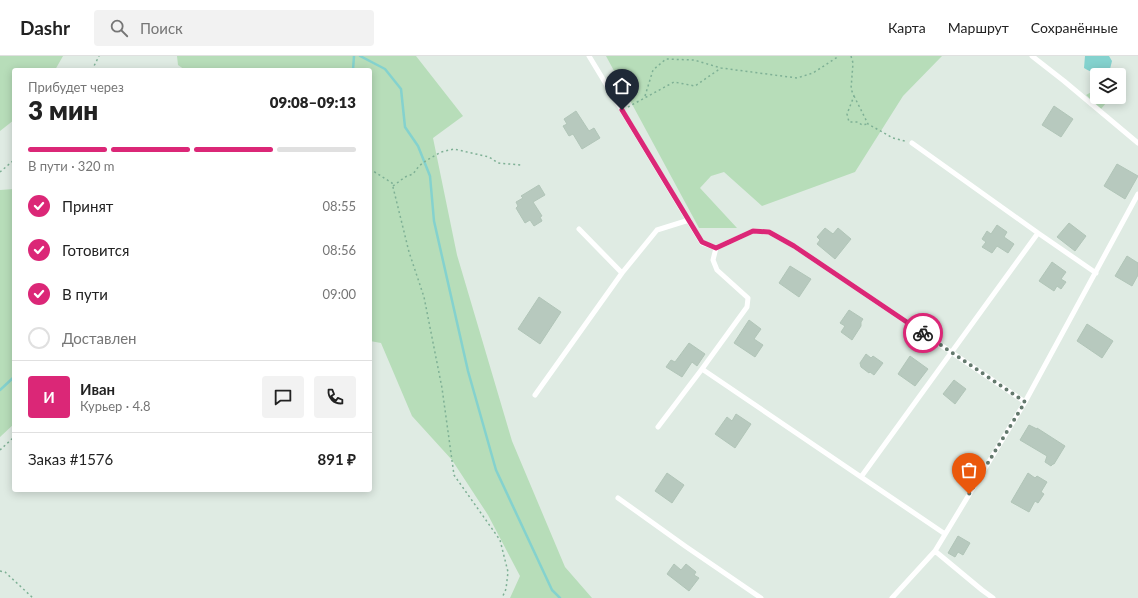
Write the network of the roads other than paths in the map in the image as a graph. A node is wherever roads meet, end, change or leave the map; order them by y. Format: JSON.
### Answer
{"nodes":[{"id":1,"x":589,"y":56,"type":"edge"},
{"id":2,"x":1032,"y":56,"type":"edge"},
{"id":3,"x":912,"y":143,"type":"road end"},
{"id":4,"x":1138,"y":143,"type":"edge"},
{"id":5,"x":1138,"y":194,"type":"edge"},
{"id":6,"x":689,"y":220,"type":"junction"},
{"id":7,"x":579,"y":229,"type":"dead end"},
{"id":8,"x":1038,"y":233,"type":"junction"},
{"id":9,"x":716,"y":248,"type":"junction"},
{"id":10,"x":622,"y":273,"type":"junction"},
{"id":11,"x":1096,"y":273,"type":"junction"},
{"id":12,"x":952,"y":352,"type":"junction"},
{"id":13,"x":702,"y":369,"type":"junction"},
{"id":14,"x":535,"y":396,"type":"dead end"},
{"id":15,"x":1025,"y":402,"type":"junction"},
{"id":16,"x":658,"y":427,"type":"dead end"},
{"id":17,"x":861,"y":477,"type":"junction"},
{"id":18,"x":618,"y":498,"type":"dead end"},
{"id":19,"x":945,"y":534,"type":"junction"},
{"id":20,"x":935,"y":551,"type":"junction"},
{"id":21,"x":761,"y":598,"type":"edge"},
{"id":22,"x":892,"y":598,"type":"edge"},
{"id":23,"x":993,"y":598,"type":"edge"}],
"edges":[{"from":1,"to":6,"type":"lane"},
{"from":2,"to":4,"type":"lane"},
{"from":3,"to":8,"type":"lane"},
{"from":5,"to":11,"type":"lane"},
{"from":6,"to":9,"type":"lane"},
{"from":6,"to":10,"type":"lane"},
{"from":7,"to":10,"type":"lane"},
{"from":8,"to":11,"type":"lane"},
{"from":8,"to":12,"type":"lane"},
{"from":9,"to":12,"type":"lane"},
{"from":9,"to":13,"type":"lane"},
{"from":10,"to":14,"type":"lane"},
{"from":11,"to":15,"type":"lane"},
{"from":12,"to":15,"type":"lane"},
{"from":12,"to":17,"type":"lane"},
{"from":13,"to":16,"type":"lane"},
{"from":13,"to":17,"type":"lane"},
{"from":15,"to":19,"type":"lane"},
{"from":17,"to":19,"type":"lane"},
{"from":18,"to":21,"type":"lane"},
{"from":19,"to":20,"type":"lane"},
{"from":20,"to":22,"type":"lane"},
{"from":20,"to":23,"type":"lane"}]}
